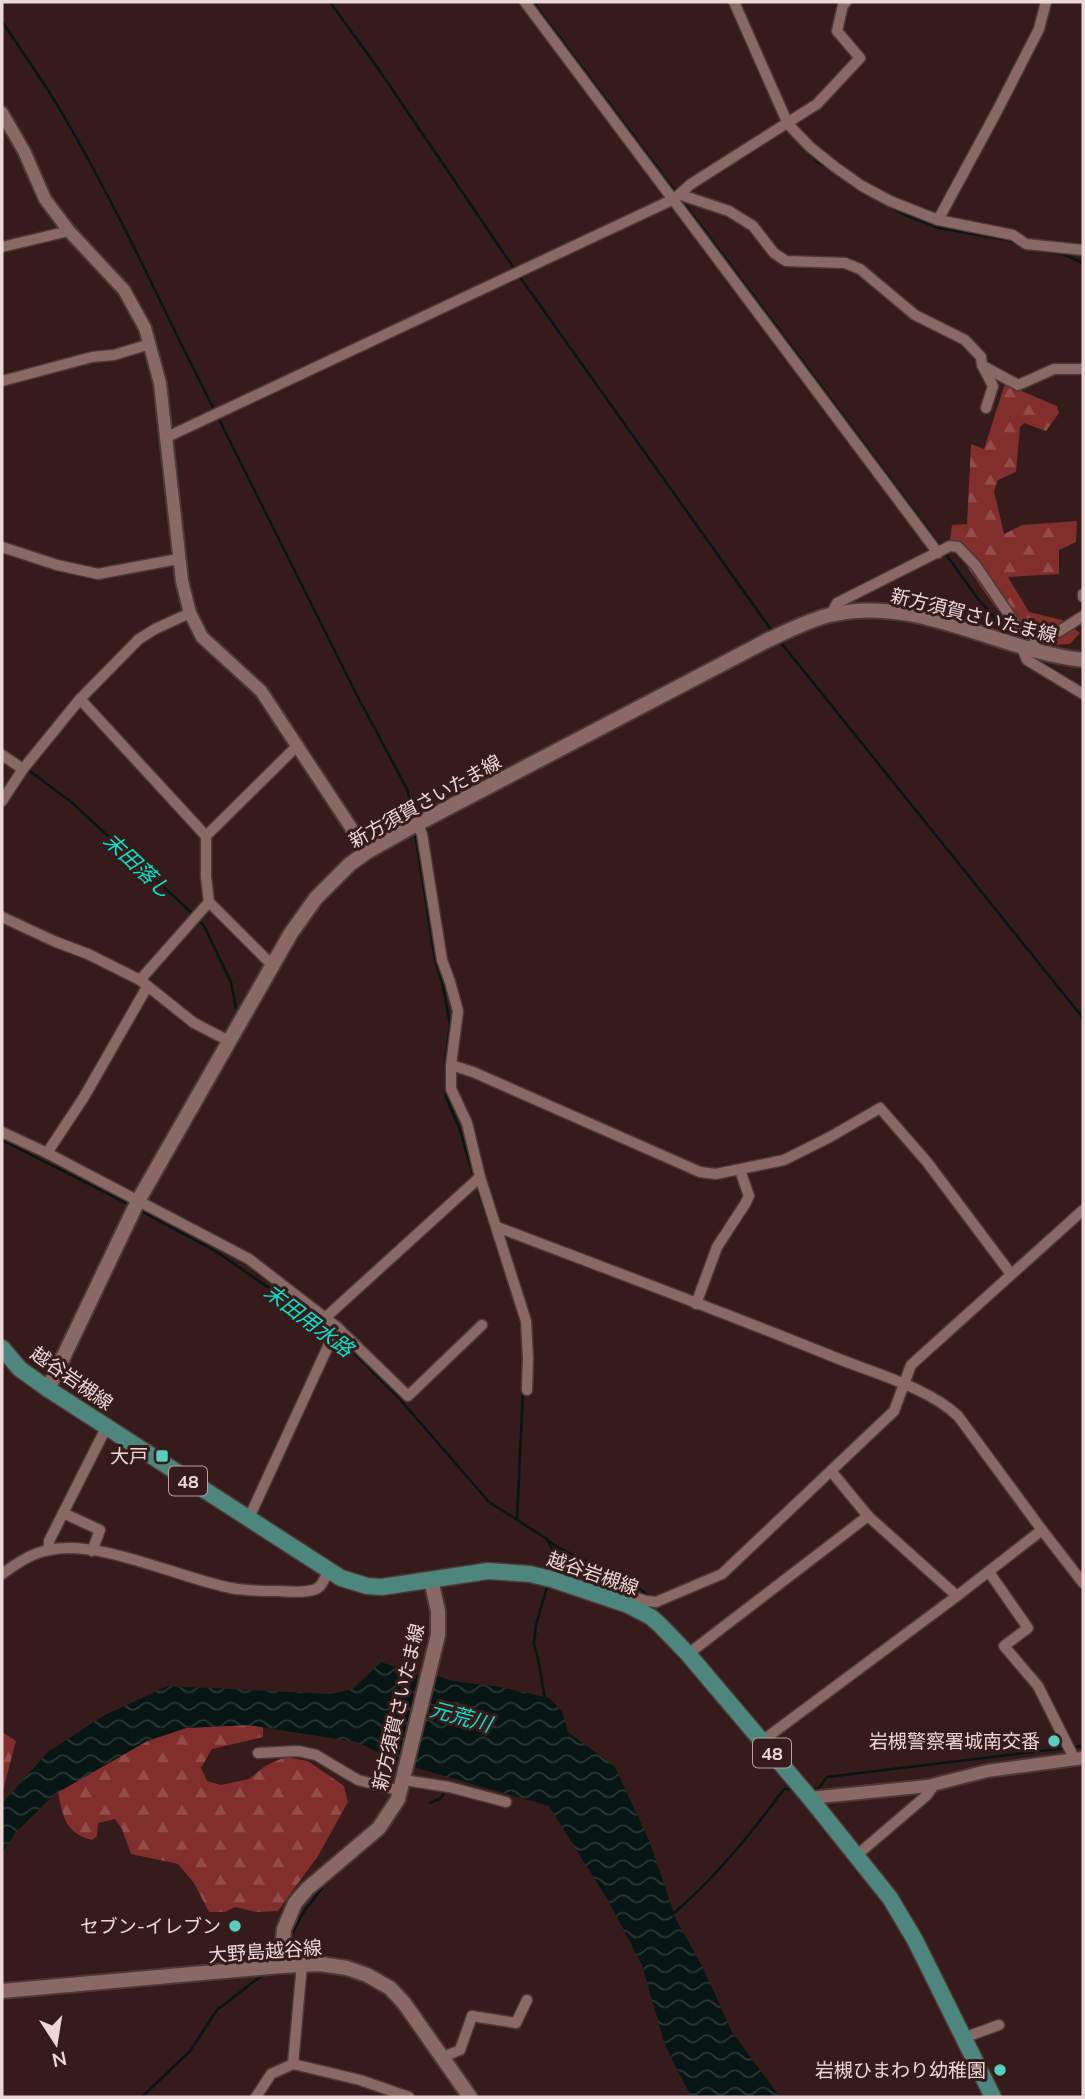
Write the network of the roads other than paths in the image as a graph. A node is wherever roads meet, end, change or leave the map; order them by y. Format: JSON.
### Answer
{"nodes":[{"id":1,"x":525,"y":2,"type":"edge"},
{"id":2,"x":734,"y":2,"type":"edge"},
{"id":3,"x":846,"y":2,"type":"edge"},
{"id":4,"x":1046,"y":2,"type":"edge"},
{"id":5,"x":2,"y":113,"type":"edge"},
{"id":6,"x":788,"y":124,"type":"junction"},
{"id":7,"x":678,"y":197,"type":"junction"},
{"id":8,"x":938,"y":220,"type":"junction"},
{"id":9,"x":69,"y":231,"type":"junction"},
{"id":10,"x":2,"y":247,"type":"edge"},
{"id":11,"x":1083,"y":250,"type":"edge"},
{"id":12,"x":150,"y":344,"type":"junction"},
{"id":13,"x":982,"y":365,"type":"junction"},
{"id":14,"x":1083,"y":369,"type":"edge"},
{"id":15,"x":2,"y":381,"type":"edge"},
{"id":16,"x":986,"y":408,"type":"dead end"},
{"id":17,"x":167,"y":437,"type":"junction"},
{"id":18,"x":2,"y":547,"type":"edge"},
{"id":19,"x":938,"y":553,"type":"junction"},
{"id":20,"x":178,"y":559,"type":"junction"},
{"id":21,"x":190,"y":613,"type":"junction"},
{"id":22,"x":831,"y":615,"type":"junction"},
{"id":23,"x":1083,"y":616,"type":"edge"},
{"id":24,"x":1037,"y":635,"type":"junction"},
{"id":25,"x":1027,"y":648,"type":"junction"},
{"id":26,"x":1083,"y":660,"type":"edge"},
{"id":27,"x":1083,"y":694,"type":"edge"},
{"id":28,"x":80,"y":699,"type":"junction"},
{"id":29,"x":298,"y":745,"type":"junction"},
{"id":30,"x":2,"y":755,"type":"edge"},
{"id":31,"x":23,"y":769,"type":"junction"},
{"id":32,"x":2,"y":801,"type":"edge"},
{"id":33,"x":417,"y":824,"type":"junction"},
{"id":34,"x":206,"y":836,"type":"junction"},
{"id":35,"x":367,"y":852,"type":"junction"},
{"id":36,"x":209,"y":902,"type":"junction"},
{"id":37,"x":2,"y":917,"type":"edge"},
{"id":38,"x":272,"y":965,"type":"junction"},
{"id":39,"x":143,"y":983,"type":"junction"},
{"id":40,"x":229,"y":1041,"type":"junction"},
{"id":41,"x":452,"y":1065,"type":"junction"},
{"id":42,"x":2,"y":1132,"type":"edge"},
{"id":43,"x":47,"y":1153,"type":"junction"},
{"id":44,"x":740,"y":1170,"type":"junction"},
{"id":45,"x":480,"y":1177,"type":"junction"},
{"id":46,"x":138,"y":1201,"type":"junction"},
{"id":47,"x":1083,"y":1210,"type":"edge"},
{"id":48,"x":497,"y":1227,"type":"junction"},
{"id":49,"x":1012,"y":1274,"type":"junction"},
{"id":50,"x":696,"y":1304,"type":"junction"},
{"id":51,"x":325,"y":1318,"type":"junction"},
{"id":52,"x":482,"y":1325,"type":"dead end"},
{"id":53,"x":337,"y":1327,"type":"junction"},
{"id":54,"x":2,"y":1348,"type":"edge"},
{"id":55,"x":904,"y":1385,"type":"junction"},
{"id":56,"x":48,"y":1390,"type":"junction"},
{"id":57,"x":527,"y":1390,"type":"dead end"},
{"id":58,"x":106,"y":1428,"type":"junction"},
{"id":59,"x":831,"y":1471,"type":"junction"},
{"id":60,"x":63,"y":1513,"type":"junction"},
{"id":61,"x":868,"y":1516,"type":"junction"},
{"id":62,"x":248,"y":1520,"type":"junction"},
{"id":63,"x":1042,"y":1531,"type":"junction"},
{"id":64,"x":49,"y":1549,"type":"junction"},
{"id":65,"x":92,"y":1551,"type":"junction"},
{"id":66,"x":328,"y":1572,"type":"junction"},
{"id":67,"x":989,"y":1572,"type":"junction"},
{"id":68,"x":2,"y":1574,"type":"edge"},
{"id":69,"x":431,"y":1580,"type":"junction"},
{"id":70,"x":1083,"y":1583,"type":"edge"},
{"id":71,"x":957,"y":1596,"type":"junction"},
{"id":72,"x":612,"y":1599,"type":"junction"},
{"id":73,"x":656,"y":1602,"type":"junction"},
{"id":74,"x":660,"y":1625,"type":"junction"},
{"id":75,"x":688,"y":1654,"type":"junction"},
{"id":76,"x":762,"y":1741,"type":"junction"},
{"id":77,"x":258,"y":1753,"type":"dead end"},
{"id":78,"x":1079,"y":1759,"type":"edge"},
{"id":79,"x":404,"y":1782,"type":"junction"},
{"id":80,"x":935,"y":1784,"type":"junction"},
{"id":81,"x":810,"y":1798,"type":"junction"},
{"id":82,"x":506,"y":1802,"type":"dead end"},
{"id":83,"x":857,"y":1855,"type":"junction"},
{"id":84,"x":302,"y":1964,"type":"junction"},
{"id":85,"x":281,"y":1966,"type":"junction"},
{"id":86,"x":2,"y":1991,"type":"edge"},
{"id":87,"x":527,"y":2000,"type":"dead end"},
{"id":88,"x":999,"y":2025,"type":"dead end"},
{"id":89,"x":963,"y":2038,"type":"junction"},
{"id":90,"x":443,"y":2057,"type":"junction"},
{"id":91,"x":293,"y":2064,"type":"junction"},
{"id":92,"x":256,"y":2097,"type":"edge"},
{"id":93,"x":409,"y":2097,"type":"edge"},
{"id":94,"x":470,"y":2097,"type":"edge"},
{"id":95,"x":993,"y":2097,"type":"edge"}],
"edges":[{"from":1,"to":7,"type":"street"},
{"from":2,"to":6,"type":"street"},
{"from":3,"to":6,"type":"street"},
{"from":4,"to":8,"type":"street"},
{"from":5,"to":9,"type":"street"},
{"from":6,"to":7,"type":"street"},
{"from":6,"to":8,"type":"street"},
{"from":7,"to":13,"type":"street"},
{"from":7,"to":17,"type":"street"},
{"from":7,"to":19,"type":"street"},
{"from":8,"to":11,"type":"street"},
{"from":9,"to":10,"type":"street"},
{"from":9,"to":12,"type":"street"},
{"from":12,"to":15,"type":"street"},
{"from":12,"to":17,"type":"street"},
{"from":13,"to":14,"type":"street"},
{"from":13,"to":16,"type":"street"},
{"from":17,"to":20,"type":"street"},
{"from":18,"to":20,"type":"street"},
{"from":19,"to":22,"type":"street"},
{"from":19,"to":24,"type":"street"},
{"from":20,"to":21,"type":"street"},
{"from":21,"to":28,"type":"street"},
{"from":21,"to":29,"type":"street"},
{"from":22,"to":25,"type":"main road","name":"新方須賀さいたま線"},
{"from":22,"to":33,"type":"main road","name":"新方須賀さいたま線"},
{"from":23,"to":24,"type":"street"},
{"from":24,"to":25,"type":"street"},
{"from":25,"to":26,"type":"main road","name":"新方須賀さいたま線"},
{"from":25,"to":27,"type":"street"},
{"from":28,"to":31,"type":"street"},
{"from":28,"to":34,"type":"street"},
{"from":29,"to":34,"type":"street"},
{"from":29,"to":35,"type":"street"},
{"from":30,"to":31,"type":"street"},
{"from":31,"to":32,"type":"street"},
{"from":33,"to":35,"type":"main road","name":"新方須賀さいたま線"},
{"from":33,"to":41,"type":"street"},
{"from":34,"to":36,"type":"street"},
{"from":35,"to":38,"type":"main road","name":"新方須賀さいたま線"},
{"from":36,"to":38,"type":"street"},
{"from":36,"to":39,"type":"street"},
{"from":37,"to":39,"type":"street"},
{"from":38,"to":40,"type":"main road","name":"新方須賀さいたま線"},
{"from":39,"to":40,"type":"street"},
{"from":39,"to":43,"type":"street"},
{"from":40,"to":46,"type":"main road","name":"新方須賀さいたま線"},
{"from":41,"to":44,"type":"street"},
{"from":41,"to":45,"type":"street"},
{"from":42,"to":43,"type":"street"},
{"from":43,"to":46,"type":"street"},
{"from":44,"to":49,"type":"street"},
{"from":44,"to":50,"type":"street"},
{"from":45,"to":48,"type":"street"},
{"from":45,"to":51,"type":"street"},
{"from":46,"to":51,"type":"street"},
{"from":46,"to":56,"type":"main road","name":"新方須賀さいたま線"},
{"from":47,"to":49,"type":"street"},
{"from":48,"to":50,"type":"street"},
{"from":48,"to":57,"type":"street"},
{"from":49,"to":55,"type":"street"},
{"from":50,"to":55,"type":"street"},
{"from":51,"to":53,"type":"street"},
{"from":52,"to":53,"type":"street"},
{"from":53,"to":62,"type":"street"},
{"from":54,"to":56,"type":"main road","name":"越谷岩槻線","number":"48"},
{"from":55,"to":59,"type":"street"},
{"from":55,"to":63,"type":"street"},
{"from":56,"to":58,"type":"main road","name":"越谷岩槻線","number":"48"},
{"from":58,"to":60,"type":"street"},
{"from":58,"to":62,"type":"main road","name":"越谷岩槻線","number":"48"},
{"from":59,"to":61,"type":"street"},
{"from":59,"to":73,"type":"street"},
{"from":60,"to":64,"type":"street"},
{"from":60,"to":65,"type":"street"},
{"from":61,"to":71,"type":"street"},
{"from":61,"to":75,"type":"street"},
{"from":62,"to":66,"type":"main road","name":"越谷岩槻線","number":"48"},
{"from":63,"to":67,"type":"street"},
{"from":63,"to":70,"type":"street"},
{"from":64,"to":65,"type":"street"},
{"from":64,"to":68,"type":"street"},
{"from":65,"to":66,"type":"street"},
{"from":66,"to":69,"type":"main road","name":"越谷岩槻線","number":"48"},
{"from":67,"to":71,"type":"street"},
{"from":67,"to":78,"type":"street"},
{"from":69,"to":72,"type":"main road","name":"越谷岩槻線","number":"48"},
{"from":69,"to":79,"type":"main road","name":"新方須賀さいたま線"},
{"from":71,"to":76,"type":"street"},
{"from":72,"to":73,"type":"street"},
{"from":72,"to":74,"type":"main road","name":"越谷岩槻線","number":"48"},
{"from":73,"to":74,"type":"street"},
{"from":74,"to":75,"type":"main road","name":"越谷岩槻線","number":"48"},
{"from":75,"to":76,"type":"main road","name":"越谷岩槻線","number":"48"},
{"from":76,"to":81,"type":"main road","name":"越谷岩槻線","number":"48"},
{"from":77,"to":79,"type":"street"},
{"from":78,"to":80,"type":"street"},
{"from":79,"to":82,"type":"street"},
{"from":79,"to":85,"type":"main road","name":"新方須賀さいたま線"},
{"from":80,"to":81,"type":"street"},
{"from":80,"to":83,"type":"street"},
{"from":81,"to":83,"type":"main road","name":"越谷岩槻線","number":"48"},
{"from":83,"to":89,"type":"main road","name":"越谷岩槻線","number":"48"},
{"from":84,"to":85,"type":"main road","name":"大野島越谷線"},
{"from":84,"to":90,"type":"main road","name":"大野島越谷線"},
{"from":84,"to":91,"type":"street"},
{"from":85,"to":86,"type":"main road","name":"大野島越谷線"},
{"from":87,"to":90,"type":"street"},
{"from":88,"to":89,"type":"street"},
{"from":89,"to":95,"type":"main road","name":"越谷岩槻線","number":"48"},
{"from":90,"to":94,"type":"main road","name":"大野島越谷線"},
{"from":91,"to":92,"type":"street"},
{"from":91,"to":93,"type":"street"}]}
